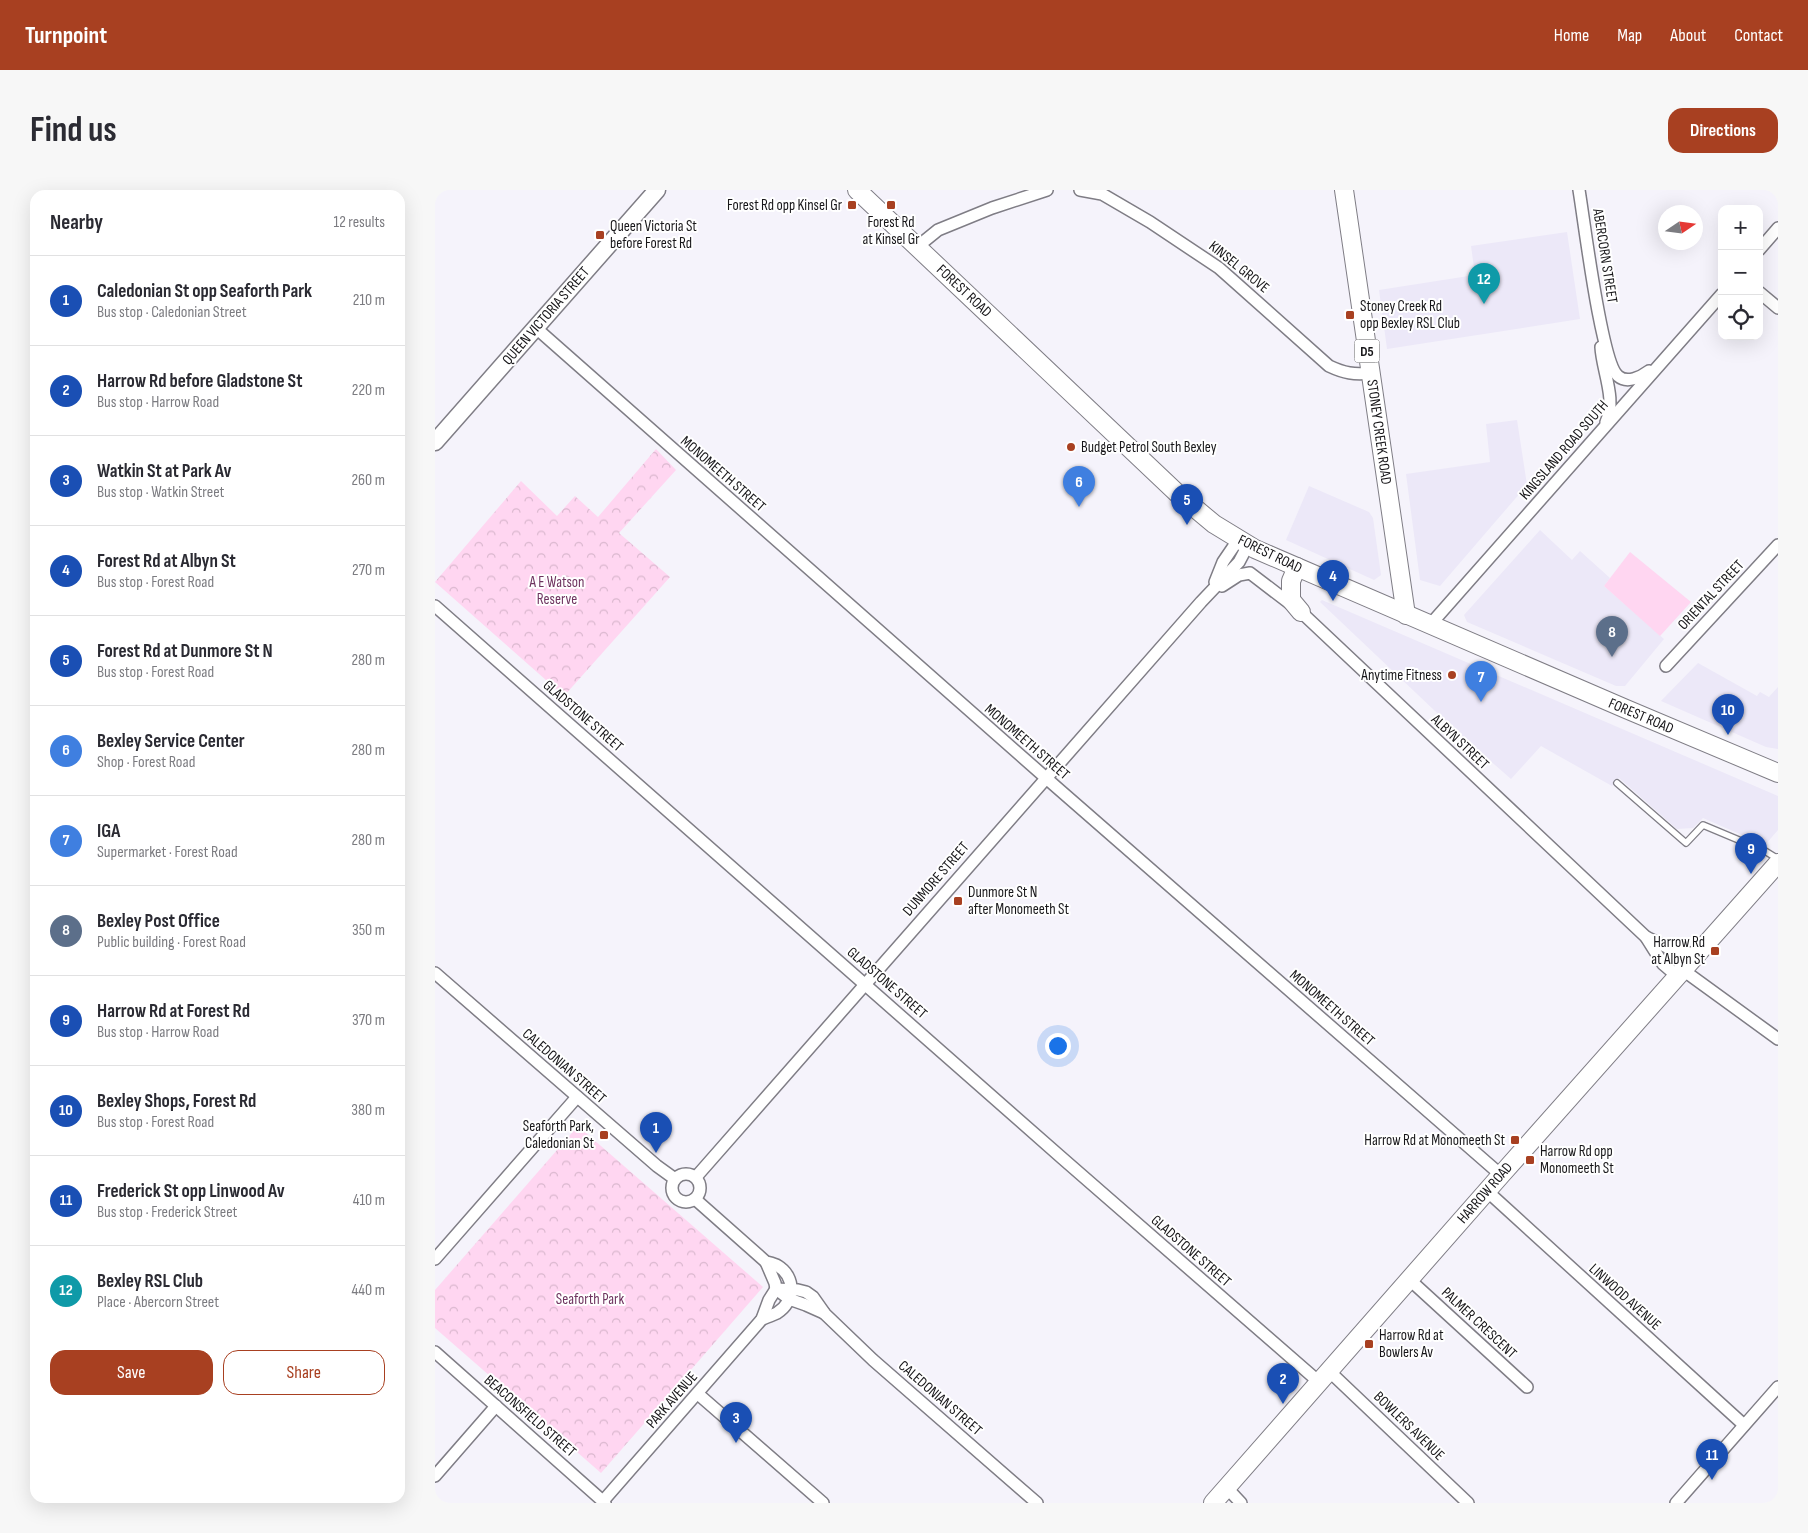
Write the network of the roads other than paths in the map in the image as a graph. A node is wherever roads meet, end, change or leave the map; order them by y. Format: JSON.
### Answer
{"nodes":[{"id":1,"x":657,"y":190,"type":"edge"},
{"id":2,"x":857,"y":190,"type":"edge"},
{"id":3,"x":1047,"y":190,"type":"edge"},
{"id":4,"x":1080,"y":190,"type":"edge"},
{"id":5,"x":1344,"y":190,"type":"edge"},
{"id":6,"x":1579,"y":190,"type":"edge"},
{"id":7,"x":1778,"y":228,"type":"edge"},
{"id":8,"x":1763,"y":245,"type":"edge"},
{"id":9,"x":917,"y":246,"type":"junction"},
{"id":10,"x":1721,"y":295,"type":"edge"},
{"id":11,"x":1763,"y":295,"type":"edge"},
{"id":12,"x":1778,"y":308,"type":"edge"},
{"id":13,"x":1600,"y":326,"type":"junction"},
{"id":14,"x":536,"y":328,"type":"junction"},
{"id":15,"x":1674,"y":347,"type":"junction"},
{"id":16,"x":1371,"y":373,"type":"junction"},
{"id":17,"x":1599,"y":434,"type":"junction"},
{"id":18,"x":435,"y":442,"type":"edge"},
{"id":19,"x":1243,"y":542,"type":"junction"},
{"id":20,"x":1778,"y":545,"type":"edge"},
{"id":21,"x":1304,"y":570,"type":"junction"},
{"id":22,"x":1250,"y":573,"type":"joint"},
{"id":23,"x":1201,"y":602,"type":"junction"},
{"id":24,"x":435,"y":606,"type":"edge"},
{"id":25,"x":1301,"y":612,"type":"junction"},
{"id":26,"x":1407,"y":615,"type":"junction"},
{"id":27,"x":1430,"y":625,"type":"junction"},
{"id":28,"x":1666,"y":666,"type":"dead end"},
{"id":29,"x":1778,"y":773,"type":"edge"},
{"id":30,"x":1045,"y":778,"type":"junction"},
{"id":31,"x":1617,"y":783,"type":"dead end"},
{"id":32,"x":1778,"y":861,"type":"edge"},
{"id":33,"x":1646,"y":937,"type":"junction"},
{"id":34,"x":1697,"y":954,"type":"junction"},
{"id":35,"x":435,"y":973,"type":"edge"},
{"id":36,"x":1680,"y":973,"type":"junction"},
{"id":37,"x":865,"y":984,"type":"junction"},
{"id":38,"x":1778,"y":1039,"type":"edge"},
{"id":39,"x":577,"y":1097,"type":"junction"},
{"id":40,"x":1501,"y":1174,"type":"junction"},
{"id":41,"x":696,"y":1177,"type":"junction"},
{"id":42,"x":675,"y":1179,"type":"junction"},
{"id":43,"x":1487,"y":1191,"type":"junction"},
{"id":44,"x":695,"y":1200,"type":"junction"},
{"id":45,"x":435,"y":1259,"type":"edge"},
{"id":46,"x":766,"y":1262,"type":"junction"},
{"id":47,"x":1410,"y":1280,"type":"junction"},
{"id":48,"x":776,"y":1289,"type":"junction"},
{"id":49,"x":791,"y":1295,"type":"junction"},
{"id":50,"x":762,"y":1319,"type":"junction"},
{"id":51,"x":435,"y":1352,"type":"edge"},
{"id":52,"x":1324,"y":1377,"type":"junction"},
{"id":53,"x":1778,"y":1387,"type":"edge"},
{"id":54,"x":1527,"y":1388,"type":"dead end"},
{"id":55,"x":698,"y":1394,"type":"junction"},
{"id":56,"x":496,"y":1406,"type":"junction"},
{"id":57,"x":1744,"y":1425,"type":"junction"},
{"id":58,"x":435,"y":1476,"type":"edge"},
{"id":59,"x":1227,"y":1488,"type":"junction"},
{"id":60,"x":604,"y":1502,"type":"edge"},
{"id":61,"x":823,"y":1503,"type":"edge"},
{"id":62,"x":1037,"y":1503,"type":"edge"},
{"id":63,"x":1213,"y":1503,"type":"edge"},
{"id":64,"x":1241,"y":1503,"type":"edge"},
{"id":65,"x":1468,"y":1503,"type":"edge"},
{"id":66,"x":1676,"y":1503,"type":"edge"}],
"edges":[{"from":1,"to":14,"type":"main road","name":"QUEEN VICTORIA STREET"},
{"from":2,"to":9,"type":"main road","name":"FOREST ROAD"},
{"from":3,"to":9,"type":"street"},
{"from":4,"to":16,"type":"street","name":"KINSEL GROVE"},
{"from":5,"to":16,"type":"main road","name":"STONEY CREEK ROAD","number":"D5"},
{"from":6,"to":13,"type":"street","name":"ABERCORN STREET"},
{"from":7,"to":8,"type":"street"},
{"from":9,"to":19,"type":"main road","name":"FOREST ROAD"},
{"from":10,"to":15,"type":"street","name":"KINGSLAND ROAD SOUTH"},
{"from":11,"to":12,"type":"street"},
{"from":13,"to":15,"type":"street","name":"ABERCORN STREET"},
{"from":13,"to":17,"type":"street","name":"ABERCORN STREET"},
{"from":14,"to":18,"type":"main road","name":"QUEEN VICTORIA STREET"},
{"from":14,"to":30,"type":"street","name":"MONOMEETH STREET"},
{"from":15,"to":17,"type":"street","name":"KINGSLAND ROAD SOUTH"},
{"from":16,"to":26,"type":"main road","name":"STONEY CREEK ROAD","number":"D5"},
{"from":17,"to":27,"type":"street","name":"KINGSLAND ROAD SOUTH"},
{"from":19,"to":21,"type":"main road","name":"FOREST ROAD"},
{"from":19,"to":23,"type":"street","name":"DUNMORE STREET"},
{"from":20,"to":28,"type":"street","name":"ORIENTAL STREET"},
{"from":21,"to":25,"type":"main road"},
{"from":21,"to":26,"type":"main road","name":"FOREST ROAD"},
{"from":22,"to":23,"type":"street","name":"DUNMORE STREET"},
{"from":22,"to":25,"type":"street","name":"ALBYN STREET"},
{"from":23,"to":30,"type":"street","name":"DUNMORE STREET"},
{"from":24,"to":37,"type":"street","name":"GLADSTONE STREET"},
{"from":25,"to":33,"type":"street","name":"ALBYN STREET"},
{"from":26,"to":27,"type":"main road","name":"FOREST ROAD"},
{"from":27,"to":29,"type":"main road","name":"FOREST ROAD"},
{"from":30,"to":37,"type":"street","name":"DUNMORE STREET"},
{"from":30,"to":40,"type":"street","name":"MONOMEETH STREET"},
{"from":31,"to":32,"type":"lane"},
{"from":32,"to":34,"type":"main road","name":"HARROW ROAD"},
{"from":33,"to":34,"type":"street","name":"ALBYN STREET"},
{"from":33,"to":36,"type":"street","name":"ALBYN STREET"},
{"from":34,"to":36,"type":"main road","name":"HARROW ROAD"},
{"from":35,"to":39,"type":"street","name":"CALEDONIAN STREET"},
{"from":36,"to":38,"type":"street","name":"ALBYN STREET"},
{"from":36,"to":40,"type":"main road","name":"HARROW ROAD"},
{"from":37,"to":41,"type":"street","name":"DUNMORE STREET"},
{"from":37,"to":52,"type":"street","name":"GLADSTONE STREET"},
{"from":39,"to":42,"type":"street","name":"CALEDONIAN STREET"},
{"from":39,"to":45,"type":"street"},
{"from":40,"to":43,"type":"main road","name":"HARROW ROAD"},
{"from":41,"to":42,"type":"street"},
{"from":41,"to":44,"type":"street"},
{"from":42,"to":44,"type":"street"},
{"from":43,"to":47,"type":"main road","name":"HARROW ROAD"},
{"from":43,"to":57,"type":"street","name":"LINWOOD AVENUE"},
{"from":44,"to":46,"type":"street"},
{"from":46,"to":48,"type":"street"},
{"from":46,"to":49,"type":"street"},
{"from":47,"to":52,"type":"main road","name":"HARROW ROAD"},
{"from":47,"to":54,"type":"street","name":"PALMER CRESCENT"},
{"from":48,"to":49,"type":"street","name":"CALEDONIAN STREET"},
{"from":48,"to":50,"type":"street","name":"PARK AVENUE"},
{"from":49,"to":50,"type":"street","name":"PARK AVENUE"},
{"from":49,"to":62,"type":"street","name":"CALEDONIAN STREET"},
{"from":50,"to":55,"type":"street","name":"PARK AVENUE"},
{"from":51,"to":56,"type":"street","name":"BEACONSFIELD STREET"},
{"from":52,"to":59,"type":"main road","name":"HARROW ROAD"},
{"from":52,"to":65,"type":"street","name":"BOWLERS AVENUE"},
{"from":53,"to":57,"type":"street"},
{"from":55,"to":60,"type":"street","name":"PARK AVENUE"},
{"from":55,"to":61,"type":"street"},
{"from":56,"to":58,"type":"street"},
{"from":56,"to":60,"type":"street","name":"BEACONSFIELD STREET"},
{"from":57,"to":66,"type":"street"},
{"from":59,"to":63,"type":"main road","name":"HARROW ROAD"},
{"from":59,"to":64,"type":"street"}]}
